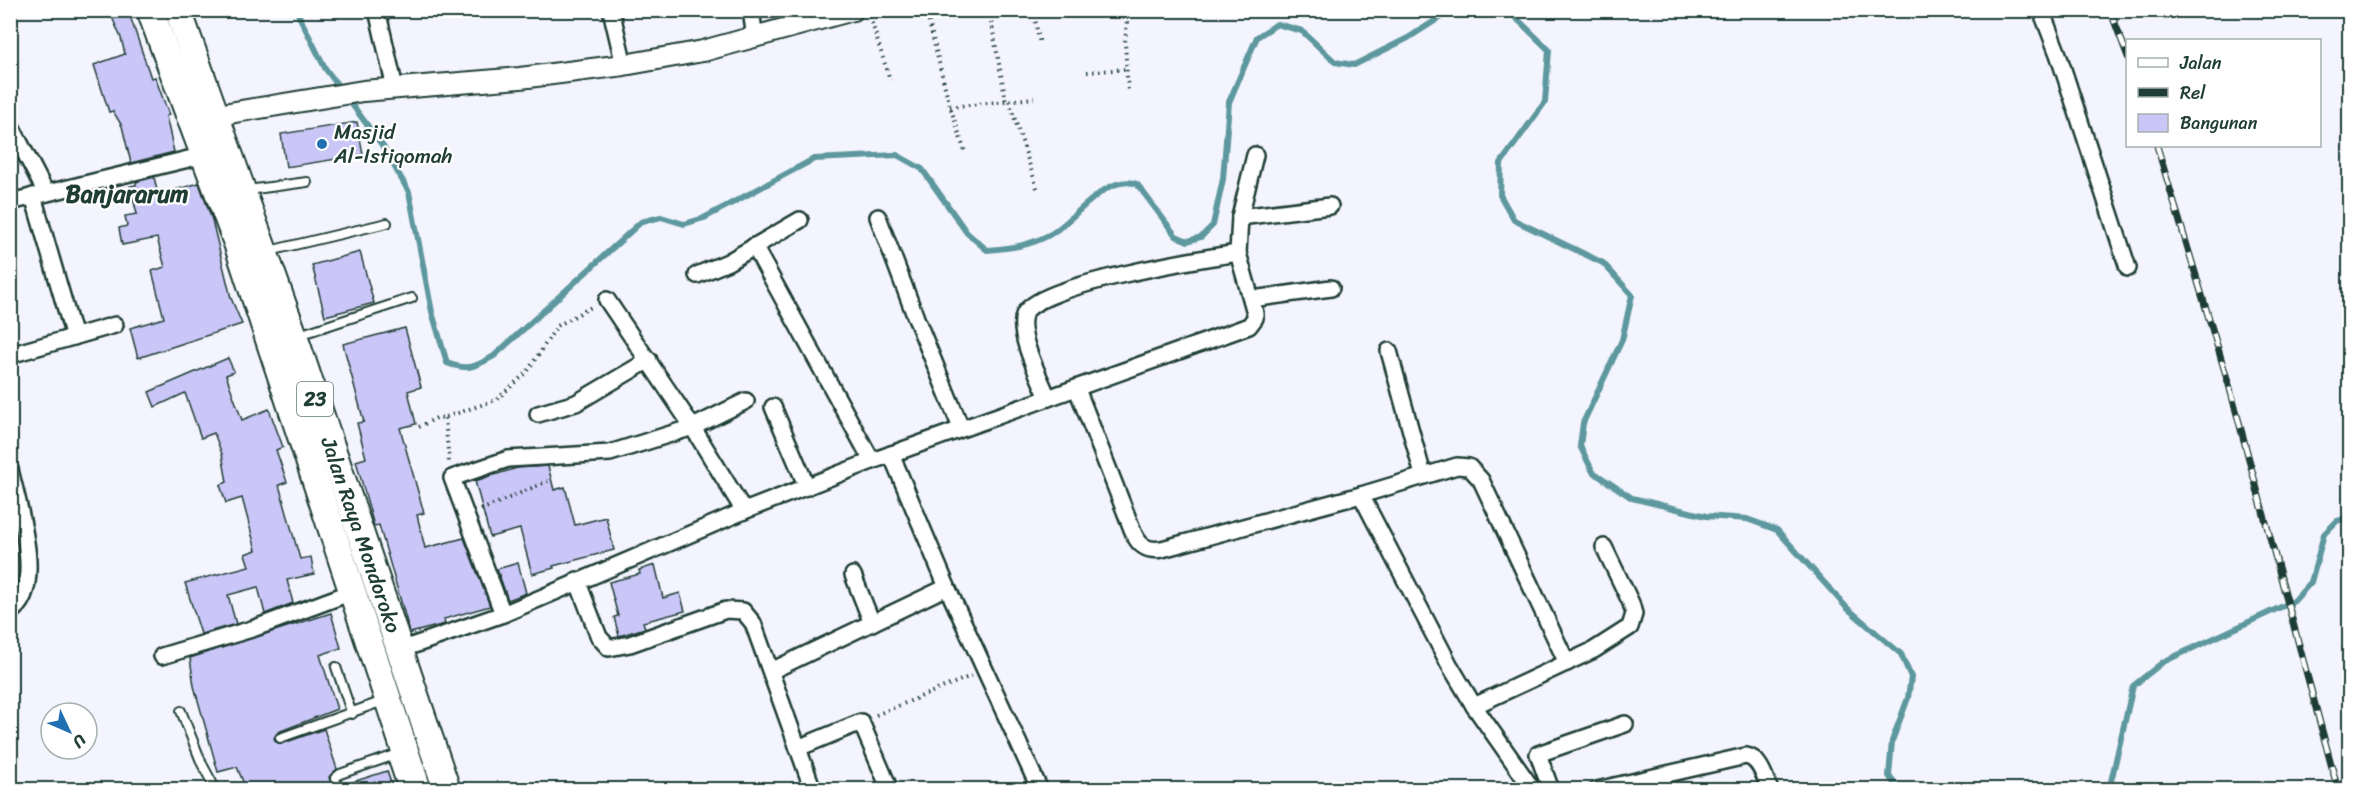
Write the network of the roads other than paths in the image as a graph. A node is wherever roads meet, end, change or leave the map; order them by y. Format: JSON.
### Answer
{"nodes":[{"id":1,"x":150,"y":10,"type":"edge"},
{"id":2,"x":178,"y":10,"type":"edge"},
{"id":3,"x":377,"y":10,"type":"edge"},
{"id":4,"x":611,"y":10,"type":"edge"},
{"id":5,"x":751,"y":10,"type":"edge"},
{"id":6,"x":853,"y":10,"type":"edge"},
{"id":7,"x":2041,"y":10,"type":"edge"},
{"id":8,"x":755,"y":38,"type":"junction"},
{"id":9,"x":624,"y":65,"type":"junction"},
{"id":10,"x":394,"y":88,"type":"junction"},
{"id":11,"x":217,"y":115,"type":"junction"},
{"id":12,"x":10,"y":124,"type":"edge"},
{"id":13,"x":205,"y":155,"type":"junction"},
{"id":14,"x":1255,"y":155,"type":"dead end"},
{"id":15,"x":307,"y":182,"type":"dead end"},
{"id":16,"x":243,"y":191,"type":"junction"},
{"id":17,"x":39,"y":195,"type":"junction"},
{"id":18,"x":10,"y":202,"type":"edge"},
{"id":19,"x":1330,"y":206,"type":"dead end"},
{"id":20,"x":878,"y":217,"type":"dead end"},
{"id":21,"x":1240,"y":217,"type":"junction"},
{"id":22,"x":800,"y":220,"type":"dead end"},
{"id":23,"x":387,"y":223,"type":"dead end"},
{"id":24,"x":754,"y":246,"type":"junction"},
{"id":25,"x":264,"y":252,"type":"junction"},
{"id":26,"x":1238,"y":253,"type":"junction"},
{"id":27,"x":2128,"y":268,"type":"dead end"},
{"id":28,"x":697,"y":275,"type":"dead end"},
{"id":29,"x":1332,"y":288,"type":"dead end"},
{"id":30,"x":412,"y":298,"type":"dead end"},
{"id":31,"x":1252,"y":299,"type":"junction"},
{"id":32,"x":607,"y":300,"type":"road end"},
{"id":33,"x":115,"y":325,"type":"dead end"},
{"id":34,"x":294,"y":336,"type":"junction"},
{"id":35,"x":74,"y":337,"type":"junction"},
{"id":36,"x":1389,"y":351,"type":"dead end"},
{"id":37,"x":10,"y":356,"type":"edge"},
{"id":38,"x":649,"y":360,"type":"junction"},
{"id":39,"x":1077,"y":389,"type":"junction"},
{"id":40,"x":1048,"y":398,"type":"junction"},
{"id":41,"x":746,"y":401,"type":"dead end"},
{"id":42,"x":772,"y":407,"type":"dead end"},
{"id":43,"x":538,"y":414,"type":"dead end"},
{"id":44,"x":693,"y":427,"type":"junction"},
{"id":45,"x":962,"y":428,"type":"junction"},
{"id":46,"x":891,"y":454,"type":"junction"},
{"id":47,"x":872,"y":461,"type":"junction"},
{"id":48,"x":10,"y":469,"type":"edge"},
{"id":49,"x":1423,"y":475,"type":"junction"},
{"id":50,"x":807,"y":487,"type":"junction"},
{"id":51,"x":1361,"y":495,"type":"junction"},
{"id":52,"x":744,"y":511,"type":"junction"},
{"id":53,"x":1604,"y":547,"type":"dead end"},
{"id":54,"x":853,"y":575,"type":"dead end"},
{"id":55,"x":577,"y":580,"type":"junction"},
{"id":56,"x":947,"y":587,"type":"junction"},
{"id":57,"x":352,"y":592,"type":"junction"},
{"id":58,"x":10,"y":612,"type":"edge"},
{"id":59,"x":503,"y":614,"type":"junction"},
{"id":60,"x":872,"y":623,"type":"junction"},
{"id":61,"x":400,"y":650,"type":"junction"},
{"id":62,"x":162,"y":656,"type":"dead end"},
{"id":63,"x":1567,"y":663,"type":"junction"},
{"id":64,"x":336,"y":667,"type":"dead end"},
{"id":65,"x":771,"y":671,"type":"junction"},
{"id":66,"x":1474,"y":706,"type":"junction"},
{"id":67,"x":390,"y":707,"type":"junction"},
{"id":68,"x":419,"y":707,"type":"junction"},
{"id":69,"x":181,"y":711,"type":"dead end"},
{"id":70,"x":352,"y":714,"type":"junction"},
{"id":71,"x":1625,"y":724,"type":"dead end"},
{"id":72,"x":280,"y":738,"type":"dead end"},
{"id":73,"x":798,"y":748,"type":"junction"},
{"id":74,"x":398,"y":754,"type":"junction"},
{"id":75,"x":337,"y":787,"type":"dead end"},
{"id":76,"x":216,"y":789,"type":"edge"},
{"id":77,"x":403,"y":789,"type":"edge"},
{"id":78,"x":418,"y":789,"type":"edge"},
{"id":79,"x":447,"y":789,"type":"edge"},
{"id":80,"x":813,"y":789,"type":"edge"},
{"id":81,"x":890,"y":789,"type":"edge"},
{"id":82,"x":1040,"y":789,"type":"edge"},
{"id":83,"x":1533,"y":789,"type":"edge"},
{"id":84,"x":1551,"y":789,"type":"edge"},
{"id":85,"x":1597,"y":789,"type":"edge"},
{"id":86,"x":1770,"y":789,"type":"edge"}],
"edges":[{"from":1,"to":13,"type":"highway","name":"Jalan Raya Mondoroko","number":"23"},
{"from":2,"to":11,"type":"highway","name":"Jalan Raya Mondoroko","number":"23"},
{"from":3,"to":10,"type":"street"},
{"from":4,"to":9,"type":"street"},
{"from":5,"to":8,"type":"street"},
{"from":6,"to":8,"type":"street"},
{"from":7,"to":27,"type":"street"},
{"from":8,"to":9,"type":"street"},
{"from":9,"to":10,"type":"street"},
{"from":10,"to":11,"type":"street"},
{"from":11,"to":16,"type":"highway","name":"Jalan Raya Mondoroko","number":"23"},
{"from":12,"to":17,"type":"street"},
{"from":13,"to":17,"type":"street"},
{"from":13,"to":57,"type":"highway","name":"Jalan Raya Mondoroko","number":"23"},
{"from":14,"to":21,"type":"street"},
{"from":15,"to":16,"type":"lane"},
{"from":16,"to":25,"type":"highway","name":"Jalan Raya Mondoroko","number":"23"},
{"from":17,"to":18,"type":"street"},
{"from":17,"to":35,"type":"street"},
{"from":19,"to":21,"type":"street"},
{"from":20,"to":45,"type":"street"},
{"from":21,"to":26,"type":"street"},
{"from":22,"to":24,"type":"street"},
{"from":23,"to":25,"type":"lane"},
{"from":24,"to":28,"type":"street"},
{"from":24,"to":47,"type":"street"},
{"from":25,"to":34,"type":"highway","name":"Jalan Raya Mondoroko","number":"23"},
{"from":26,"to":31,"type":"street"},
{"from":26,"to":40,"type":"street"},
{"from":29,"to":31,"type":"street"},
{"from":30,"to":34,"type":"lane"},
{"from":31,"to":39,"type":"street"},
{"from":32,"to":38,"type":"street"},
{"from":33,"to":35,"type":"street"},
{"from":34,"to":61,"type":"highway","name":"Jalan Raya Mondoroko","number":"23"},
{"from":35,"to":37,"type":"street"},
{"from":36,"to":49,"type":"street"},
{"from":38,"to":43,"type":"street"},
{"from":38,"to":44,"type":"street"},
{"from":39,"to":40,"type":"street"},
{"from":39,"to":51,"type":"street"},
{"from":40,"to":45,"type":"street"},
{"from":41,"to":44,"type":"street"},
{"from":42,"to":50,"type":"street"},
{"from":44,"to":52,"type":"street"},
{"from":44,"to":59,"type":"street"},
{"from":45,"to":46,"type":"street"},
{"from":46,"to":47,"type":"street"},
{"from":46,"to":56,"type":"street"},
{"from":47,"to":50,"type":"street"},
{"from":48,"to":58,"type":"street"},
{"from":49,"to":51,"type":"street"},
{"from":49,"to":63,"type":"street"},
{"from":50,"to":52,"type":"street"},
{"from":51,"to":66,"type":"street"},
{"from":52,"to":55,"type":"street"},
{"from":53,"to":63,"type":"street"},
{"from":54,"to":60,"type":"street"},
{"from":55,"to":59,"type":"street"},
{"from":55,"to":65,"type":"street"},
{"from":56,"to":60,"type":"street"},
{"from":56,"to":82,"type":"street"},
{"from":57,"to":62,"type":"street"},
{"from":57,"to":67,"type":"highway","name":"Jalan Raya Mondoroko","number":"23"},
{"from":59,"to":61,"type":"street"},
{"from":60,"to":65,"type":"street"},
{"from":61,"to":68,"type":"highway","name":"Jalan Raya Mondoroko","number":"23"},
{"from":63,"to":66,"type":"street"},
{"from":64,"to":70,"type":"lane"},
{"from":65,"to":73,"type":"street"},
{"from":66,"to":83,"type":"street"},
{"from":67,"to":68,"type":"highway"},
{"from":67,"to":70,"type":"lane"},
{"from":67,"to":74,"type":"highway","name":"Jalan Raya Mondoroko","number":"23"},
{"from":68,"to":79,"type":"highway","name":"Jalan Raya Mondoroko","number":"23"},
{"from":69,"to":76,"type":"lane"},
{"from":70,"to":72,"type":"lane"},
{"from":71,"to":84,"type":"street"},
{"from":73,"to":80,"type":"street"},
{"from":73,"to":81,"type":"street"},
{"from":74,"to":75,"type":"lane"},
{"from":74,"to":77,"type":"lane"},
{"from":74,"to":78,"type":"highway","name":"Jalan Raya Mondoroko","number":"23"},
{"from":85,"to":86,"type":"street"}]}
